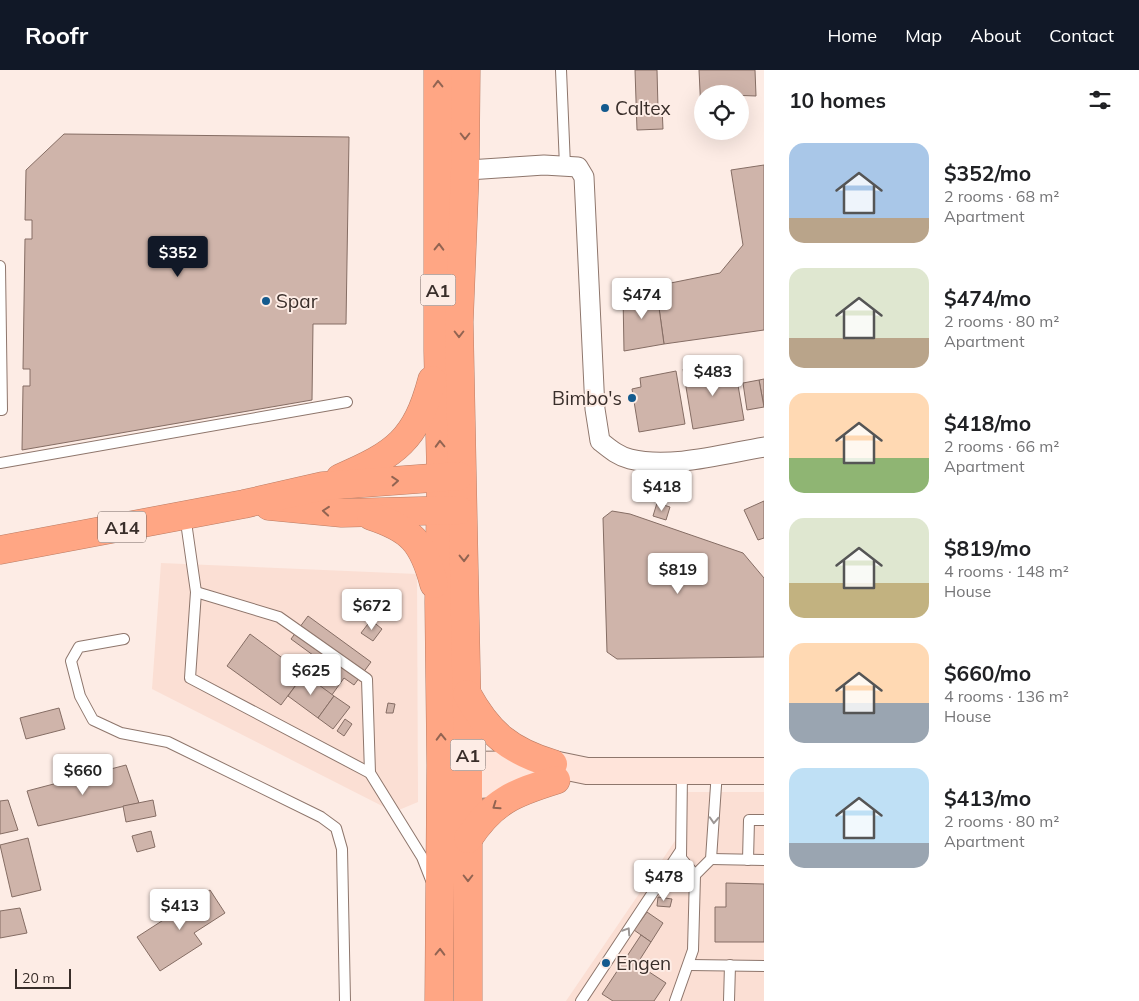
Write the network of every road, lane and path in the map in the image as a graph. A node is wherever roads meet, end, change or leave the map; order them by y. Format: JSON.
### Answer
{"nodes":[{"id":1,"x":438,"y":70,"type":"edge"},
{"id":2,"x":466,"y":70,"type":"edge"},
{"id":3,"x":561,"y":70,"type":"edge"},
{"id":4,"x":565,"y":166,"type":"junction"},
{"id":5,"x":452,"y":171,"type":"junction"},
{"id":6,"x":0,"y":266,"type":"edge"},
{"id":7,"x":1,"y":314,"type":"edge"},
{"id":8,"x":438,"y":352,"type":"junction"},
{"id":9,"x":1,"y":363,"type":"edge"},
{"id":10,"x":347,"y":402,"type":"dead end"},
{"id":11,"x":0,"y":410,"type":"edge"},
{"id":12,"x":764,"y":447,"type":"edge"},
{"id":13,"x":0,"y":463,"type":"edge"},
{"id":14,"x":451,"y":477,"type":"junction"},
{"id":15,"x":323,"y":486,"type":"junction"},
{"id":16,"x":244,"y":504,"type":"junction"},
{"id":17,"x":452,"y":510,"type":"junction"},
{"id":18,"x":360,"y":512,"type":"junction"},
{"id":19,"x":185,"y":514,"type":"junction"},
{"id":20,"x":0,"y":550,"type":"edge"},
{"id":21,"x":196,"y":592,"type":"junction"},
{"id":22,"x":438,"y":602,"type":"junction"},
{"id":23,"x":124,"y":639,"type":"dead end"},
{"id":24,"x":466,"y":693,"type":"junction"},
{"id":25,"x":682,"y":771,"type":"junction"},
{"id":26,"x":717,"y":771,"type":"junction"},
{"id":27,"x":764,"y":771,"type":"edge"},
{"id":28,"x":555,"y":772,"type":"junction"},
{"id":29,"x":370,"y":773,"type":"junction"},
{"id":30,"x":441,"y":776,"type":"junction"},
{"id":31,"x":468,"y":776,"type":"junction"},
{"id":32,"x":764,"y":820,"type":"edge"},
{"id":33,"x":468,"y":839,"type":"junction"},
{"id":34,"x":681,"y":849,"type":"junction"},
{"id":35,"x":711,"y":859,"type":"junction"},
{"id":36,"x":748,"y":860,"type":"junction"},
{"id":37,"x":764,"y":860,"type":"edge"},
{"id":38,"x":695,"y":875,"type":"junction"},
{"id":39,"x":441,"y":907,"type":"junction"},
{"id":40,"x":690,"y":965,"type":"junction"},
{"id":41,"x":730,"y":965,"type":"junction"},
{"id":42,"x":764,"y":966,"type":"edge"},
{"id":43,"x":345,"y":1001,"type":"edge"},
{"id":44,"x":439,"y":1001,"type":"edge"},
{"id":45,"x":468,"y":1001,"type":"edge"},
{"id":46,"x":581,"y":1001,"type":"edge"},
{"id":47,"x":675,"y":1001,"type":"edge"},
{"id":48,"x":729,"y":1001,"type":"edge"}],
"edges":[{"from":5,"to":1,"type":"highway","number":"A1","one_way":true},
{"from":2,"to":5,"type":"highway","number":"A1","one_way":true},
{"from":3,"to":4,"type":"lane"},
{"from":4,"to":5,"type":"street"},
{"from":4,"to":12,"type":"street"},
{"from":8,"to":5,"type":"highway","number":"A1","one_way":true},
{"from":5,"to":14,"type":"highway","number":"A1","one_way":true},
{"from":6,"to":7,"type":"lane"},
{"from":7,"to":9,"type":"lane"},
{"from":14,"to":8,"type":"highway","number":"A1","one_way":true},
{"from":8,"to":15,"type":"highway"},
{"from":9,"to":11,"type":"lane"},
{"from":10,"to":13,"type":"lane"},
{"from":15,"to":14,"type":"highway","number":"A14","one_way":true},
{"from":14,"to":17,"type":"highway","number":"A1"},
{"from":15,"to":16,"type":"highway","number":"A14"},
{"from":18,"to":16,"type":"highway","number":"A14","one_way":true},
{"from":16,"to":19,"type":"highway","number":"A14"},
{"from":17,"to":18,"type":"highway","number":"A14"},
{"from":17,"to":22,"type":"highway","number":"A1"},
{"from":17,"to":24,"type":"highway","number":"A1","one_way":true},
{"from":18,"to":22,"type":"highway"},
{"from":19,"to":20,"type":"highway","number":"A14"},
{"from":19,"to":21,"type":"lane"},
{"from":21,"to":29,"type":"lane"},
{"from":21,"to":29,"type":"lane"},
{"from":30,"to":22,"type":"highway","number":"A1","one_way":true},
{"from":23,"to":43,"type":"lane"},
{"from":24,"to":28,"type":"highway"},
{"from":24,"to":31,"type":"highway","number":"A1"},
{"from":25,"to":26,"type":"street"},
{"from":25,"to":28,"type":"street"},
{"from":25,"to":34,"type":"lane"},
{"from":26,"to":27,"type":"street"},
{"from":26,"to":35,"type":"lane","one_way":true},
{"from":28,"to":31,"type":"street"},
{"from":28,"to":33,"type":"highway","one_way":true},
{"from":29,"to":39,"type":"lane"},
{"from":30,"to":31,"type":"street"},
{"from":30,"to":39,"type":"highway","number":"A1"},
{"from":31,"to":33,"type":"highway","number":"A1"},
{"from":32,"to":36,"type":"lane"},
{"from":33,"to":45,"type":"highway","number":"A1","one_way":true},
{"from":34,"to":38,"type":"lane"},
{"from":46,"to":34,"type":"lane","one_way":true},
{"from":35,"to":36,"type":"lane"},
{"from":35,"to":38,"type":"lane"},
{"from":36,"to":37,"type":"lane"},
{"from":38,"to":40,"type":"lane"},
{"from":44,"to":39,"type":"highway","number":"A1","one_way":true},
{"from":40,"to":41,"type":"lane"},
{"from":40,"to":47,"type":"lane"},
{"from":41,"to":42,"type":"lane"},
{"from":41,"to":48,"type":"lane"}]}
